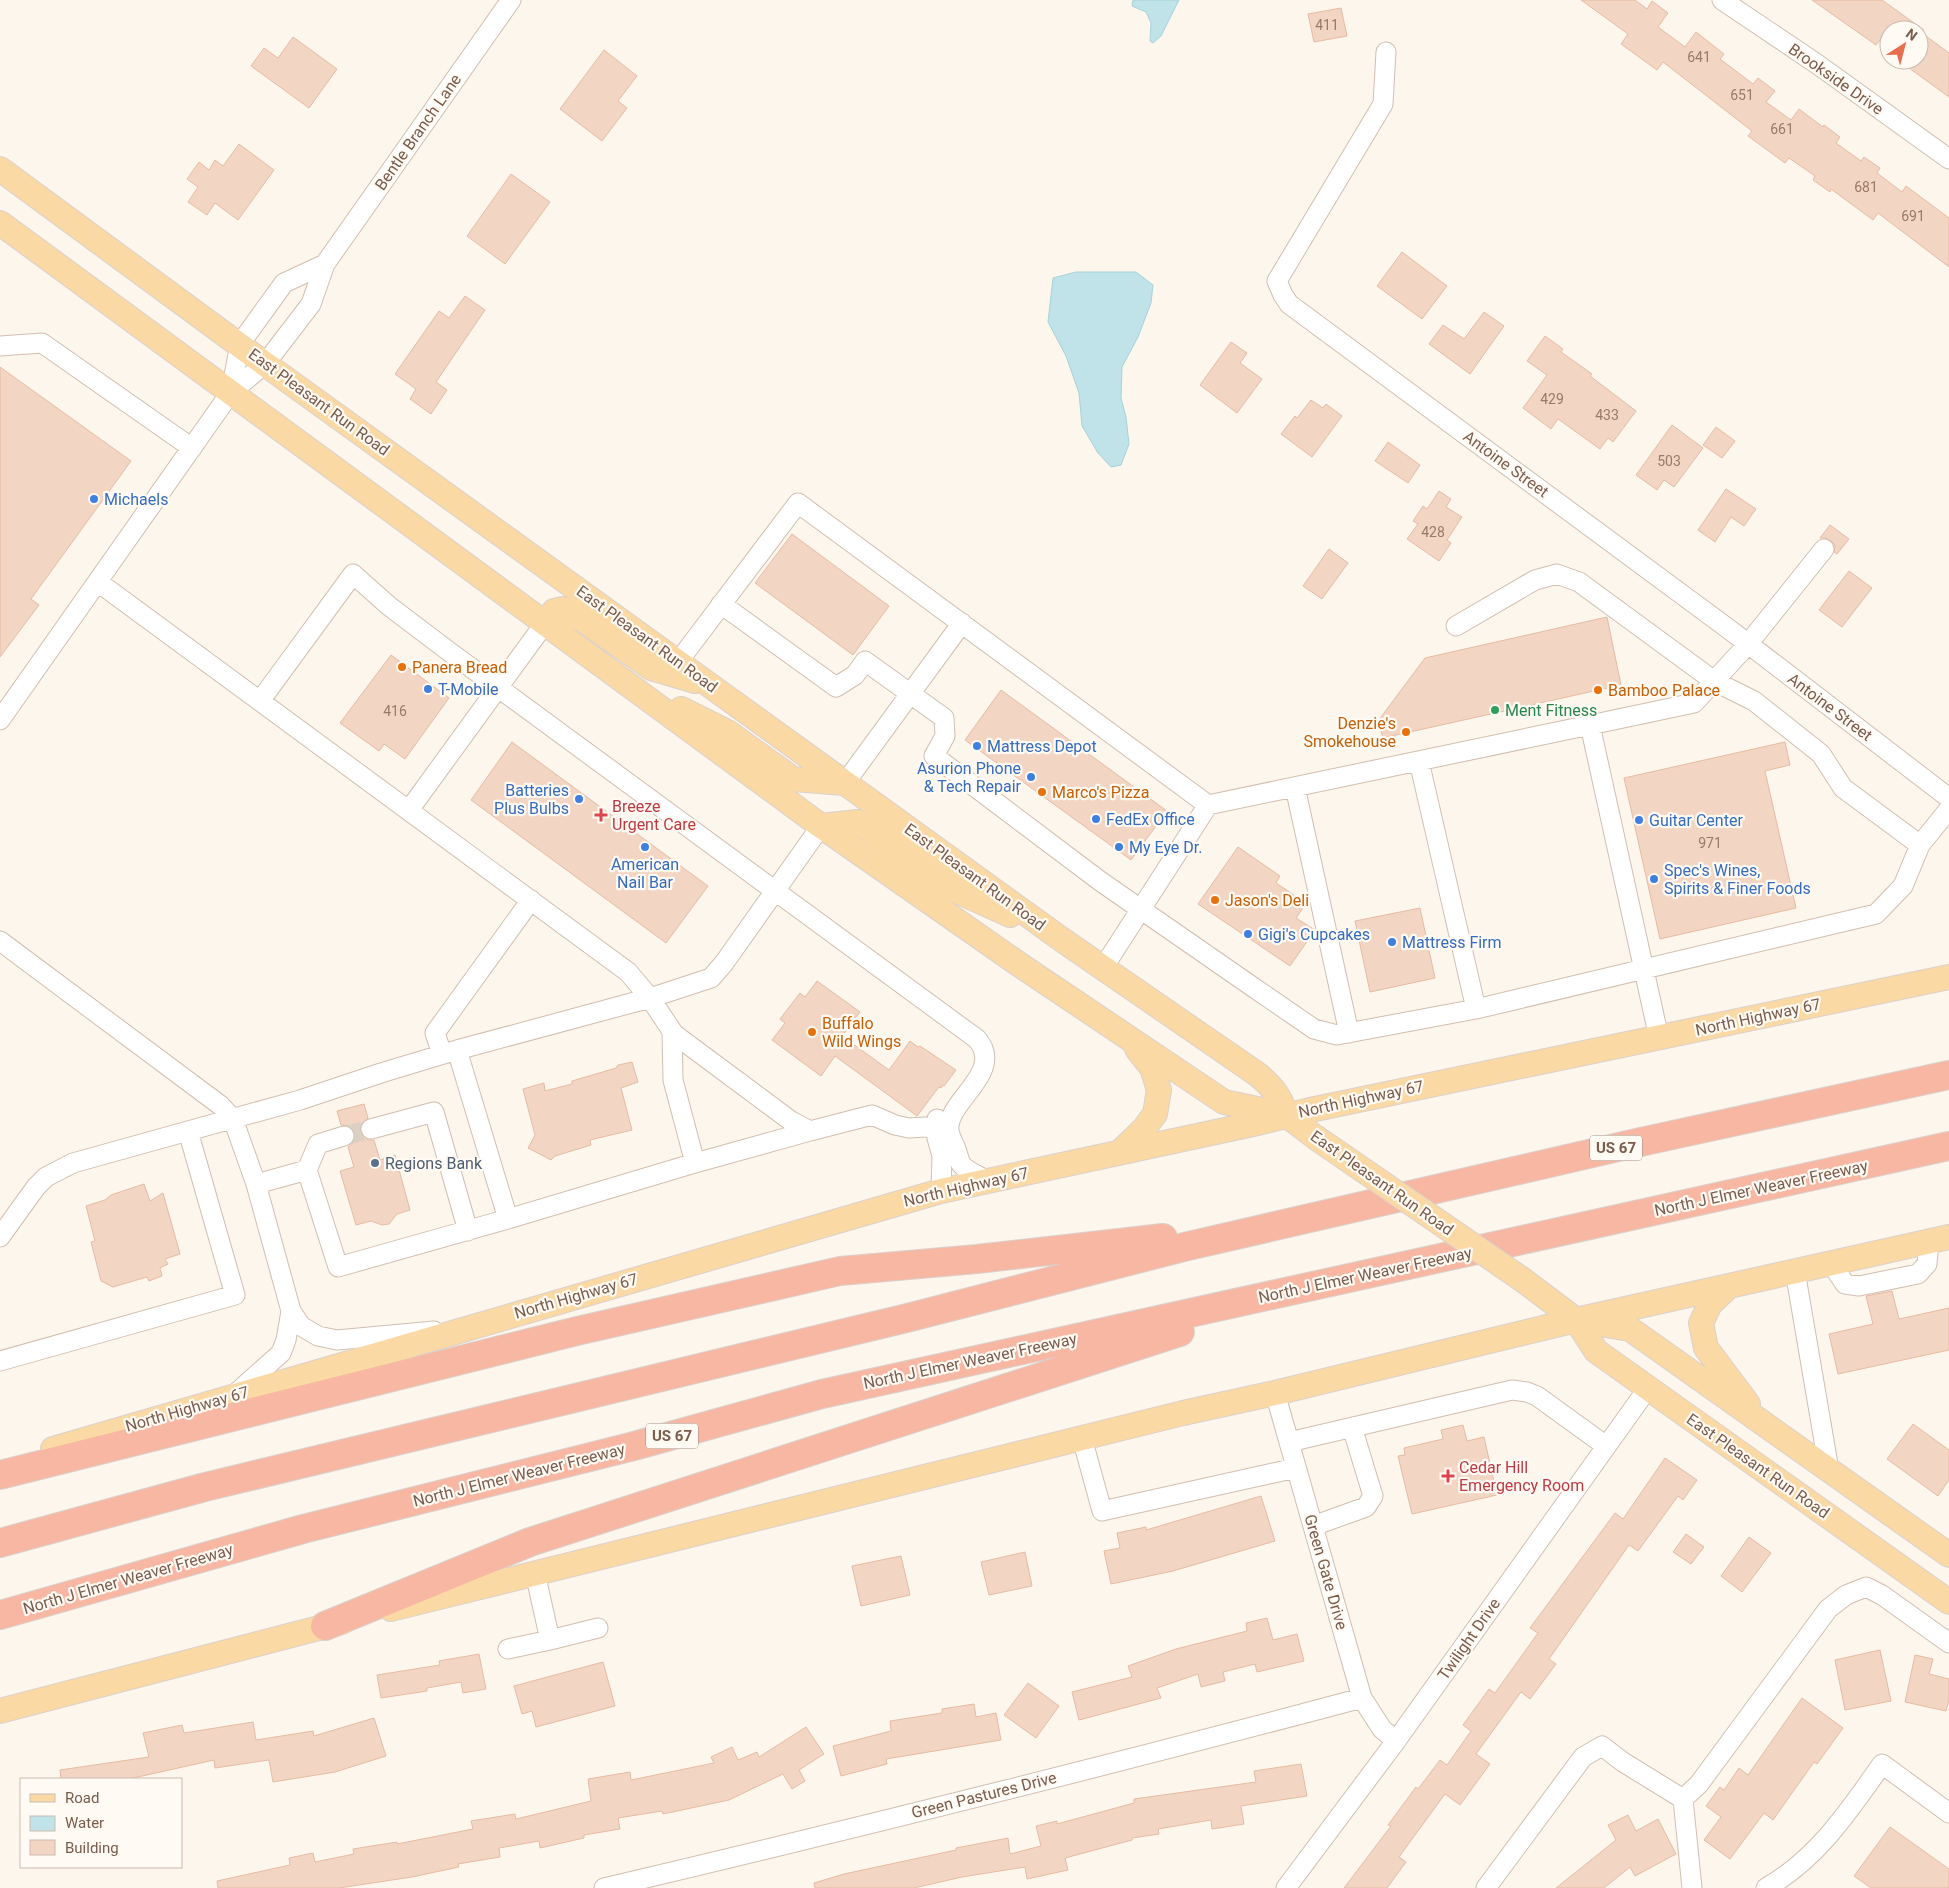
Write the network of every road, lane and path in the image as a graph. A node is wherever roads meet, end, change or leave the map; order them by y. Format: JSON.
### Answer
{"nodes":[{"id":1,"x":511,"y":0,"type":"edge"},
{"id":2,"x":1722,"y":0,"type":"edge"},
{"id":3,"x":1386,"y":52,"type":"dead end"},
{"id":4,"x":1949,"y":159,"type":"edge"},
{"id":5,"x":0,"y":168,"type":"edge"},
{"id":6,"x":0,"y":223,"type":"edge"},
{"id":7,"x":325,"y":264,"type":"junction"},
{"id":8,"x":240,"y":344,"type":"junction"},
{"id":9,"x":0,"y":346,"type":"edge"},
{"id":10,"x":266,"y":364,"type":"junction"},
{"id":11,"x":231,"y":392,"type":"junction"},
{"id":12,"x":192,"y":448,"type":"junction"},
{"id":13,"x":1824,"y":549,"type":"dead end"},
{"id":14,"x":98,"y":582,"type":"junction"},
{"id":15,"x":722,"y":604,"type":"junction"},
{"id":16,"x":962,"y":622,"type":"junction"},
{"id":17,"x":545,"y":623,"type":"junction"},
{"id":18,"x":1456,"y":626,"type":"dead end"},
{"id":19,"x":1748,"y":644,"type":"junction"},
{"id":20,"x":678,"y":662,"type":"junction"},
{"id":21,"x":619,"y":677,"type":"junction"},
{"id":22,"x":1714,"y":681,"type":"junction"},
{"id":23,"x":709,"y":684,"type":"junction"},
{"id":24,"x":498,"y":687,"type":"junction"},
{"id":25,"x":910,"y":694,"type":"junction"},
{"id":26,"x":260,"y":701,"type":"junction"},
{"id":27,"x":0,"y":720,"type":"edge"},
{"id":28,"x":1590,"y":725,"type":"junction"},
{"id":29,"x":1419,"y":761,"type":"junction"},
{"id":30,"x":844,"y":783,"type":"junction"},
{"id":31,"x":1295,"y":787,"type":"junction"},
{"id":32,"x":1949,"y":798,"type":"edge"},
{"id":33,"x":1208,"y":805,"type":"junction"},
{"id":34,"x":1949,"y":809,"type":"edge"},
{"id":35,"x":409,"y":810,"type":"junction"},
{"id":36,"x":821,"y":826,"type":"junction"},
{"id":37,"x":1920,"y":845,"type":"junction"},
{"id":38,"x":777,"y":890,"type":"junction"},
{"id":39,"x":531,"y":900,"type":"junction"},
{"id":40,"x":1141,"y":909,"type":"junction"},
{"id":41,"x":1061,"y":939,"type":"junction"},
{"id":42,"x":0,"y":941,"type":"edge"},
{"id":43,"x":1103,"y":968,"type":"junction"},
{"id":44,"x":1644,"y":969,"type":"junction"},
{"id":45,"x":1949,"y":977,"type":"edge"},
{"id":46,"x":650,"y":998,"type":"junction"},
{"id":47,"x":1476,"y":1009,"type":"junction"},
{"id":48,"x":672,"y":1031,"type":"junction"},
{"id":49,"x":1349,"y":1033,"type":"junction"},
{"id":50,"x":1128,"y":1038,"type":"junction"},
{"id":51,"x":1660,"y":1038,"type":"junction"},
{"id":52,"x":449,"y":1052,"type":"junction"},
{"id":53,"x":1949,"y":1075,"type":"edge"},
{"id":54,"x":1286,"y":1115,"type":"junction"},
{"id":55,"x":233,"y":1119,"type":"junction"},
{"id":56,"x":937,"y":1126,"type":"junction"},
{"id":57,"x":371,"y":1129,"type":"tunnel mouth"},
{"id":58,"x":188,"y":1131,"type":"junction"},
{"id":59,"x":810,"y":1131,"type":"junction"},
{"id":60,"x":344,"y":1136,"type":"tunnel mouth"},
{"id":61,"x":1949,"y":1146,"type":"edge"},
{"id":62,"x":1120,"y":1152,"type":"junction"},
{"id":63,"x":695,"y":1163,"type":"junction"},
{"id":64,"x":306,"y":1170,"type":"junction"},
{"id":65,"x":987,"y":1180,"type":"junction"},
{"id":66,"x":256,"y":1184,"type":"junction"},
{"id":67,"x":942,"y":1190,"type":"junction"},
{"id":68,"x":508,"y":1220,"type":"junction"},
{"id":69,"x":1284,"y":1224,"type":"junction"},
{"id":70,"x":468,"y":1230,"type":"junction"},
{"id":71,"x":0,"y":1237,"type":"edge"},
{"id":72,"x":1939,"y":1239,"type":"edge"},
{"id":73,"x":1795,"y":1271,"type":"junction"},
{"id":74,"x":1348,"y":1278,"type":"junction"},
{"id":75,"x":1730,"y":1286,"type":"junction"},
{"id":76,"x":291,"y":1311,"type":"junction"},
{"id":77,"x":1576,"y":1320,"type":"junction"},
{"id":78,"x":466,"y":1328,"type":"junction"},
{"id":79,"x":0,"y":1361,"type":"edge"},
{"id":80,"x":1648,"y":1388,"type":"junction"},
{"id":81,"x":1275,"y":1393,"type":"junction"},
{"id":82,"x":233,"y":1396,"type":"junction"},
{"id":83,"x":1765,"y":1425,"type":"junction"},
{"id":84,"x":1352,"y":1427,"type":"junction"},
{"id":85,"x":1082,"y":1438,"type":"junction"},
{"id":86,"x":1289,"y":1442,"type":"junction"},
{"id":87,"x":1606,"y":1446,"type":"junction"},
{"id":88,"x":0,"y":1465,"type":"edge"},
{"id":89,"x":1296,"y":1468,"type":"junction"},
{"id":90,"x":1829,"y":1470,"type":"junction"},
{"id":91,"x":0,"y":1475,"type":"edge"},
{"id":92,"x":1312,"y":1526,"type":"junction"},
{"id":93,"x":0,"y":1543,"type":"edge"},
{"id":94,"x":1949,"y":1555,"type":"edge"},
{"id":95,"x":535,"y":1572,"type":"junction"},
{"id":96,"x":1949,"y":1602,"type":"edge"},
{"id":97,"x":0,"y":1615,"type":"edge"},
{"id":98,"x":325,"y":1626,"type":"junction"},
{"id":99,"x":598,"y":1628,"type":"dead end"},
{"id":100,"x":550,"y":1640,"type":"junction"},
{"id":101,"x":1949,"y":1643,"type":"edge"},
{"id":102,"x":508,"y":1649,"type":"dead end"},
{"id":103,"x":1362,"y":1698,"type":"junction"},
{"id":104,"x":0,"y":1710,"type":"edge"},
{"id":105,"x":1396,"y":1741,"type":"junction"},
{"id":106,"x":1682,"y":1799,"type":"junction"},
{"id":107,"x":1949,"y":1813,"type":"edge"},
{"id":108,"x":604,"y":1888,"type":"edge"},
{"id":109,"x":1286,"y":1888,"type":"edge"},
{"id":110,"x":1486,"y":1888,"type":"edge"},
{"id":111,"x":1692,"y":1888,"type":"edge"},
{"id":112,"x":1766,"y":1888,"type":"edge"}],
"edges":[{"from":1,"to":7,"type":"street","name":"Bentle Branch Lane"},
{"from":2,"to":4,"type":"street","name":"Brookside Drive"},
{"from":3,"to":19,"type":"street","name":"Antoine Street"},
{"from":5,"to":8,"type":"main road","name":"East Pleasant Run Road"},
{"from":6,"to":11,"type":"main road","name":"East Pleasant Run Road"},
{"from":7,"to":8,"type":"street","name":"Bentle Branch Lane"},
{"from":7,"to":10,"type":"street","name":"Bentle Branch Lane"},
{"from":8,"to":10,"type":"main road","name":"East Pleasant Run Road"},
{"from":8,"to":11,"type":"street","name":"Bentle Branch Lane"},
{"from":9,"to":12,"type":"street"},
{"from":10,"to":11,"type":"street","name":"Bentle Branch Lane"},
{"from":10,"to":20,"type":"main road","name":"East Pleasant Run Road"},
{"from":11,"to":12,"type":"street"},
{"from":11,"to":17,"type":"main road","name":"East Pleasant Run Road"},
{"from":12,"to":14,"type":"street"},
{"from":13,"to":19,"type":"street"},
{"from":14,"to":26,"type":"street"},
{"from":14,"to":27,"type":"street"},
{"from":15,"to":16,"type":"street"},
{"from":15,"to":20,"type":"street"},
{"from":15,"to":25,"type":"street"},
{"from":16,"to":25,"type":"street"},
{"from":16,"to":33,"type":"street"},
{"from":17,"to":21,"type":"main road","name":"East Pleasant Run Road"},
{"from":17,"to":23,"type":"main road"},
{"from":17,"to":24,"type":"street"},
{"from":18,"to":22,"type":"street"},
{"from":19,"to":22,"type":"street"},
{"from":19,"to":32,"type":"street","name":"Antoine Street"},
{"from":20,"to":23,"type":"main road","name":"East Pleasant Run Road"},
{"from":21,"to":30,"type":"main road"},
{"from":21,"to":36,"type":"main road","name":"East Pleasant Run Road"},
{"from":22,"to":28,"type":"street"},
{"from":22,"to":37,"type":"street"},
{"from":23,"to":30,"type":"main road","name":"East Pleasant Run Road"},
{"from":24,"to":26,"type":"street"},
{"from":24,"to":35,"type":"street"},
{"from":24,"to":38,"type":"street"},
{"from":25,"to":30,"type":"street"},
{"from":25,"to":40,"type":"street"},
{"from":26,"to":35,"type":"street"},
{"from":28,"to":29,"type":"street"},
{"from":28,"to":44,"type":"street"},
{"from":29,"to":31,"type":"street"},
{"from":29,"to":47,"type":"street"},
{"from":30,"to":41,"type":"main road","name":"East Pleasant Run Road"},
{"from":31,"to":33,"type":"street"},
{"from":31,"to":49,"type":"street"},
{"from":33,"to":40,"type":"street"},
{"from":34,"to":37,"type":"street"},
{"from":35,"to":39,"type":"street"},
{"from":36,"to":38,"type":"street"},
{"from":36,"to":41,"type":"main road"},
{"from":36,"to":50,"type":"main road","name":"East Pleasant Run Road"},
{"from":37,"to":44,"type":"street"},
{"from":38,"to":46,"type":"street"},
{"from":38,"to":56,"type":"street"},
{"from":39,"to":46,"type":"street"},
{"from":39,"to":52,"type":"street"},
{"from":40,"to":43,"type":"street"},
{"from":40,"to":49,"type":"street"},
{"from":41,"to":43,"type":"main road","name":"East Pleasant Run Road"},
{"from":42,"to":55,"type":"street"},
{"from":43,"to":54,"type":"main road","name":"East Pleasant Run Road"},
{"from":44,"to":47,"type":"street"},
{"from":44,"to":51,"type":"street"},
{"from":45,"to":51,"type":"main road","name":"North Highway 67"},
{"from":46,"to":48,"type":"street"},
{"from":46,"to":52,"type":"street"},
{"from":47,"to":49,"type":"street"},
{"from":48,"to":59,"type":"street"},
{"from":48,"to":63,"type":"street"},
{"from":50,"to":54,"type":"main road","name":"East Pleasant Run Road"},
{"from":50,"to":62,"type":"main road"},
{"from":51,"to":54,"type":"main road","name":"North Highway 67"},
{"from":52,"to":55,"type":"street"},
{"from":52,"to":68,"type":"street"},
{"from":53,"to":69,"type":"highway","number":"US 67"},
{"from":54,"to":62,"type":"main road","name":"North Highway 67"},
{"from":54,"to":77,"type":"main road","name":"East Pleasant Run Road","bridge":true},
{"from":55,"to":58,"type":"street"},
{"from":55,"to":66,"type":"street"},
{"from":56,"to":59,"type":"street"},
{"from":56,"to":65,"type":"street"},
{"from":56,"to":67,"type":"street"},
{"from":57,"to":70,"type":"street"},
{"from":58,"to":71,"type":"street"},
{"from":58,"to":79,"type":"street"},
{"from":59,"to":63,"type":"street"},
{"from":60,"to":64,"type":"street"},
{"from":61,"to":74,"type":"highway","name":"North J Elmer Weaver Freeway","number":"US 67"},
{"from":62,"to":65,"type":"main road","name":"North Highway 67"},
{"from":63,"to":68,"type":"street"},
{"from":64,"to":66,"type":"street"},
{"from":64,"to":70,"type":"street"},
{"from":65,"to":67,"type":"main road","name":"North Highway 67"},
{"from":66,"to":76,"type":"street"},
{"from":67,"to":78,"type":"main road","name":"North Highway 67"},
{"from":68,"to":70,"type":"street"},
{"from":69,"to":91,"type":"highway"},
{"from":69,"to":93,"type":"highway","number":"US 67"},
{"from":72,"to":73,"type":"main road"},
{"from":73,"to":75,"type":"main road"},
{"from":73,"to":90,"type":"street"},
{"from":74,"to":97,"type":"highway","name":"North J Elmer Weaver Freeway","number":"US 67"},
{"from":74,"to":98,"type":"highway"},
{"from":75,"to":77,"type":"main road"},
{"from":75,"to":83,"type":"main road"},
{"from":76,"to":78,"type":"street"},
{"from":76,"to":82,"type":"street"},
{"from":77,"to":80,"type":"main road","name":"East Pleasant Run Road"},
{"from":77,"to":81,"type":"main road"},
{"from":77,"to":83,"type":"main road","name":"East Pleasant Run Road"},
{"from":78,"to":82,"type":"main road","name":"North Highway 67"},
{"from":80,"to":87,"type":"street","name":"Twilight Drive"},
{"from":80,"to":96,"type":"main road","name":"East Pleasant Run Road"},
{"from":81,"to":85,"type":"main road"},
{"from":81,"to":86,"type":"street","name":"Green Gate Drive"},
{"from":82,"to":88,"type":"main road","name":"North Highway 67"},
{"from":83,"to":90,"type":"main road","name":"East Pleasant Run Road"},
{"from":84,"to":86,"type":"street"},
{"from":84,"to":87,"type":"street"},
{"from":84,"to":92,"type":"street"},
{"from":85,"to":89,"type":"street"},
{"from":85,"to":95,"type":"main road"},
{"from":86,"to":89,"type":"street","name":"Green Gate Drive"},
{"from":87,"to":105,"type":"street","name":"Twilight Drive"},
{"from":89,"to":92,"type":"street","name":"Green Gate Drive"},
{"from":90,"to":94,"type":"main road","name":"East Pleasant Run Road"},
{"from":92,"to":103,"type":"street","name":"Green Gate Drive"},
{"from":95,"to":98,"type":"main road"},
{"from":95,"to":100,"type":"street"},
{"from":98,"to":104,"type":"main road"},
{"from":99,"to":100,"type":"street"},
{"from":100,"to":102,"type":"street"},
{"from":101,"to":106,"type":"street"},
{"from":103,"to":105,"type":"street","name":"Green Gate Drive"},
{"from":103,"to":108,"type":"street","name":"Green Pastures Drive"},
{"from":105,"to":109,"type":"street","name":"Twilight Drive"},
{"from":106,"to":110,"type":"street"},
{"from":106,"to":111,"type":"street"},
{"from":107,"to":112,"type":"street"}]}
